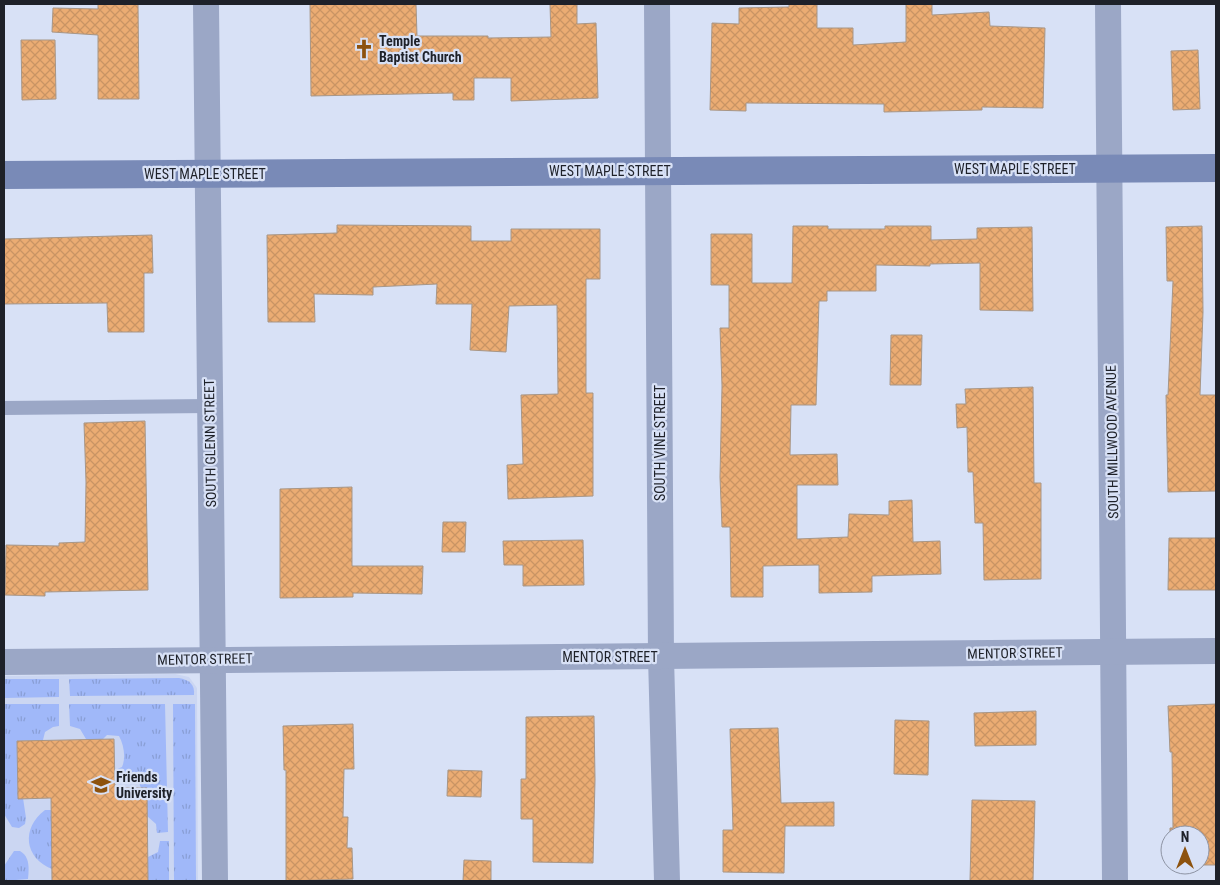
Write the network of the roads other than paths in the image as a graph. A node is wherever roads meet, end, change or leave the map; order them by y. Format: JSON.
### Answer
{"nodes":[{"id":1,"x":206,"y":4,"type":"edge"},
{"id":2,"x":657,"y":4,"type":"edge"},
{"id":3,"x":1108,"y":4,"type":"edge"},
{"id":4,"x":1216,"y":168,"type":"edge"},
{"id":5,"x":1109,"y":169,"type":"junction"},
{"id":6,"x":658,"y":171,"type":"junction"},
{"id":7,"x":206,"y":174,"type":"junction"},
{"id":8,"x":4,"y":175,"type":"edge"},
{"id":9,"x":209,"y":406,"type":"junction"},
{"id":10,"x":4,"y":408,"type":"edge"},
{"id":11,"x":1114,"y":652,"type":"junction"},
{"id":12,"x":1216,"y":652,"type":"edge"},
{"id":13,"x":661,"y":657,"type":"junction"},
{"id":14,"x":213,"y":659,"type":"junction"},
{"id":15,"x":4,"y":662,"type":"edge"},
{"id":16,"x":215,"y":881,"type":"edge"},
{"id":17,"x":667,"y":881,"type":"edge"},
{"id":18,"x":1115,"y":881,"type":"edge"}],
"edges":[{"from":1,"to":7,"type":"street","name":"SOUTH GLENN STREET"},
{"from":2,"to":6,"type":"street","name":"SOUTH VINE STREET"},
{"from":3,"to":5,"type":"street","name":"SOUTH MILLWOOD AVENUE"},
{"from":4,"to":5,"type":"street","name":"WEST MAPLE STREET"},
{"from":5,"to":6,"type":"street","name":"WEST MAPLE STREET"},
{"from":5,"to":11,"type":"street","name":"SOUTH MILLWOOD AVENUE"},
{"from":6,"to":7,"type":"street","name":"WEST MAPLE STREET"},
{"from":6,"to":13,"type":"street","name":"SOUTH VINE STREET"},
{"from":7,"to":8,"type":"street","name":"WEST MAPLE STREET"},
{"from":7,"to":9,"type":"street","name":"SOUTH GLENN STREET"},
{"from":9,"to":10,"type":"lane"},
{"from":9,"to":14,"type":"street","name":"SOUTH GLENN STREET"},
{"from":11,"to":12,"type":"street","name":"MENTOR STREET"},
{"from":11,"to":13,"type":"street","name":"MENTOR STREET"},
{"from":11,"to":18,"type":"street","name":"SOUTH MILLWOOD AVENUE"},
{"from":13,"to":14,"type":"street","name":"MENTOR STREET"},
{"from":13,"to":17,"type":"street","name":"SOUTH VINE STREET"},
{"from":14,"to":15,"type":"street","name":"MENTOR STREET"},
{"from":14,"to":16,"type":"street","name":"SOUTH GLENN STREET"}]}
